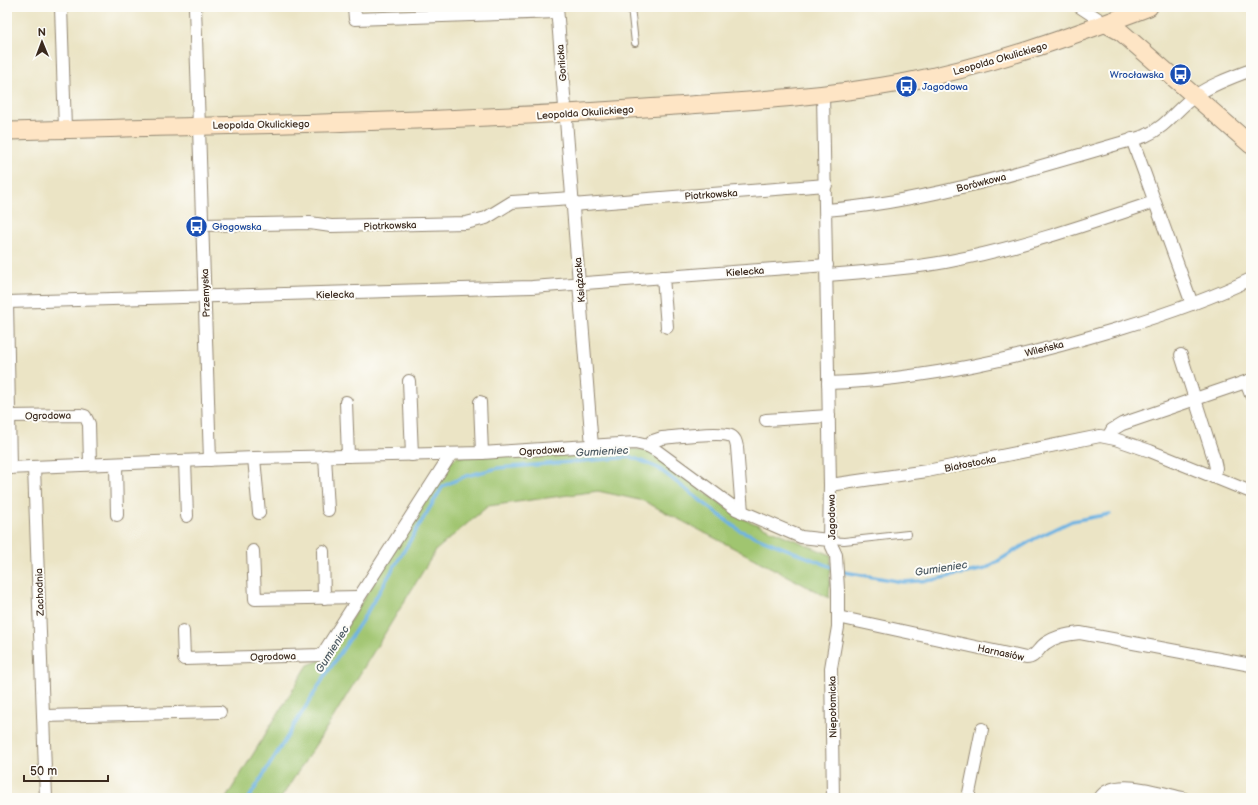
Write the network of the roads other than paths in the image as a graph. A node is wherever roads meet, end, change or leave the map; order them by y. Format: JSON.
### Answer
{"nodes":[{"id":1,"x":61,"y":7,"type":"edge"},
{"id":2,"x":195,"y":7,"type":"edge"},
{"id":3,"x":354,"y":7,"type":"edge"},
{"id":4,"x":631,"y":7,"type":"edge"},
{"id":5,"x":1080,"y":7,"type":"edge"},
{"id":6,"x":1149,"y":7,"type":"edge"},
{"id":7,"x":557,"y":10,"type":"edge"},
{"id":8,"x":1106,"y":24,"type":"junction"},
{"id":9,"x":635,"y":44,"type":"dead end"},
{"id":10,"x":1251,"y":70,"type":"edge"},
{"id":11,"x":823,"y":94,"type":"junction"},
{"id":12,"x":1195,"y":96,"type":"junction"},
{"id":13,"x":565,"y":114,"type":"junction"},
{"id":14,"x":199,"y":126,"type":"junction"},
{"id":15,"x":65,"y":129,"type":"junction"},
{"id":16,"x":7,"y":131,"type":"edge"},
{"id":17,"x":1132,"y":139,"type":"junction"},
{"id":18,"x":1251,"y":145,"type":"edge"},
{"id":19,"x":826,"y":185,"type":"junction"},
{"id":20,"x":572,"y":202,"type":"junction"},
{"id":21,"x":1154,"y":202,"type":"junction"},
{"id":22,"x":826,"y":210,"type":"junction"},
{"id":23,"x":203,"y":225,"type":"junction"},
{"id":24,"x":827,"y":270,"type":"junction"},
{"id":25,"x":663,"y":277,"type":"junction"},
{"id":26,"x":1251,"y":279,"type":"edge"},
{"id":27,"x":579,"y":284,"type":"junction"},
{"id":28,"x":205,"y":297,"type":"junction"},
{"id":29,"x":7,"y":302,"type":"edge"},
{"id":30,"x":1192,"y":304,"type":"junction"},
{"id":31,"x":666,"y":327,"type":"dead end"},
{"id":32,"x":1181,"y":355,"type":"dead end"},
{"id":33,"x":409,"y":381,"type":"dead end"},
{"id":34,"x":1248,"y":381,"type":"edge"},
{"id":35,"x":828,"y":383,"type":"junction"},
{"id":36,"x":1251,"y":395,"type":"edge"},
{"id":37,"x":1195,"y":400,"type":"junction"},
{"id":38,"x":346,"y":402,"type":"dead end"},
{"id":39,"x":480,"y":402,"type":"dead end"},
{"id":40,"x":9,"y":416,"type":"junction"},
{"id":41,"x":829,"y":416,"type":"junction"},
{"id":42,"x":766,"y":420,"type":"dead end"},
{"id":43,"x":1108,"y":437,"type":"junction"},
{"id":44,"x":592,"y":446,"type":"junction"},
{"id":45,"x":648,"y":446,"type":"junction"},
{"id":46,"x":482,"y":453,"type":"junction"},
{"id":47,"x":451,"y":454,"type":"junction"},
{"id":48,"x":412,"y":455,"type":"junction"},
{"id":49,"x":325,"y":456,"type":"junction"},
{"id":50,"x":348,"y":456,"type":"junction"},
{"id":51,"x":254,"y":458,"type":"junction"},
{"id":52,"x":210,"y":460,"type":"junction"},
{"id":53,"x":185,"y":461,"type":"junction"},
{"id":54,"x":90,"y":464,"type":"junction"},
{"id":55,"x":116,"y":464,"type":"junction"},
{"id":56,"x":34,"y":467,"type":"junction"},
{"id":57,"x":9,"y":468,"type":"edge"},
{"id":58,"x":1213,"y":477,"type":"junction"},
{"id":59,"x":830,"y":485,"type":"junction"},
{"id":60,"x":1251,"y":492,"type":"edge"},
{"id":61,"x":328,"y":510,"type":"dead end"},
{"id":62,"x":259,"y":512,"type":"dead end"},
{"id":63,"x":742,"y":512,"type":"junction"},
{"id":64,"x":117,"y":515,"type":"dead end"},
{"id":65,"x":187,"y":516,"type":"dead end"},
{"id":66,"x":908,"y":534,"type":"dead end"},
{"id":67,"x":829,"y":540,"type":"junction"},
{"id":68,"x":253,"y":551,"type":"dead end"},
{"id":69,"x":323,"y":551,"type":"dead end"},
{"id":70,"x":358,"y":597,"type":"junction"},
{"id":71,"x":324,"y":598,"type":"junction"},
{"id":72,"x":838,"y":617,"type":"junction"},
{"id":73,"x":183,"y":631,"type":"dead end"},
{"id":74,"x":1251,"y":666,"type":"edge"},
{"id":75,"x":220,"y":712,"type":"dead end"},
{"id":76,"x":43,"y":716,"type":"junction"},
{"id":77,"x":982,"y":729,"type":"dead end"},
{"id":78,"x":46,"y":798,"type":"edge"},
{"id":79,"x":833,"y":798,"type":"edge"},
{"id":80,"x":968,"y":798,"type":"edge"},
{"id":81,"x":1100,"y":798,"type":"edge"},
{"id":82,"x":1184,"y":798,"type":"edge"}],
"edges":[{"from":1,"to":15,"type":"street"},
{"from":2,"to":14,"type":"street"},
{"from":3,"to":7,"type":"street","name":"Gorlicka"},
{"from":4,"to":9,"type":"lane"},
{"from":5,"to":8,"type":"street"},
{"from":6,"to":8,"type":"street","name":"Leopolda Okulickiego"},
{"from":7,"to":13,"type":"street","name":"Gorlicka"},
{"from":8,"to":11,"type":"street","name":"Leopolda Okulickiego"},
{"from":8,"to":12,"type":"street"},
{"from":10,"to":12,"type":"street","name":"Borówkowa"},
{"from":11,"to":13,"type":"street","name":"Leopolda Okulickiego"},
{"from":11,"to":19,"type":"street","name":"Jagodowa"},
{"from":12,"to":17,"type":"street","name":"Borówkowa"},
{"from":12,"to":18,"type":"street"},
{"from":13,"to":14,"type":"street","name":"Leopolda Okulickiego"},
{"from":13,"to":20,"type":"street","name":"Książacka"},
{"from":14,"to":15,"type":"street","name":"Leopolda Okulickiego"},
{"from":14,"to":23,"type":"street","name":"Przemyska"},
{"from":15,"to":16,"type":"street","name":"Leopolda Okulickiego"},
{"from":17,"to":21,"type":"street"},
{"from":17,"to":22,"type":"street","name":"Borówkowa"},
{"from":19,"to":20,"type":"street","name":"Piotrkowska"},
{"from":19,"to":22,"type":"street","name":"Jagodowa"},
{"from":20,"to":23,"type":"street","name":"Piotrkowska"},
{"from":20,"to":27,"type":"street","name":"Książacka"},
{"from":21,"to":24,"type":"street"},
{"from":21,"to":30,"type":"street"},
{"from":22,"to":24,"type":"street","name":"Jagodowa"},
{"from":23,"to":28,"type":"street","name":"Przemyska"},
{"from":24,"to":25,"type":"street","name":"Kielecka"},
{"from":24,"to":35,"type":"street","name":"Jagodowa"},
{"from":25,"to":27,"type":"street","name":"Kielecka"},
{"from":25,"to":31,"type":"street"},
{"from":26,"to":30,"type":"street","name":"Wileńska"},
{"from":27,"to":28,"type":"street","name":"Kielecka"},
{"from":27,"to":44,"type":"street","name":"Książacka"},
{"from":28,"to":29,"type":"street","name":"Kielecka"},
{"from":28,"to":52,"type":"street","name":"Przemyska"},
{"from":29,"to":40,"type":"street","name":"Kielecka"},
{"from":30,"to":35,"type":"street","name":"Wileńska"},
{"from":32,"to":37,"type":"street"},
{"from":33,"to":48,"type":"street"},
{"from":34,"to":36,"type":"street"},
{"from":34,"to":37,"type":"street"},
{"from":35,"to":41,"type":"street","name":"Jagodowa"},
{"from":37,"to":43,"type":"street"},
{"from":37,"to":58,"type":"street"},
{"from":38,"to":50,"type":"street"},
{"from":39,"to":46,"type":"street"},
{"from":40,"to":54,"type":"street","name":"Ogrodowa"},
{"from":40,"to":57,"type":"street","name":"Kielecka"},
{"from":41,"to":42,"type":"street"},
{"from":41,"to":59,"type":"street","name":"Jagodowa"},
{"from":43,"to":58,"type":"street","name":"Białostocka"},
{"from":43,"to":59,"type":"street","name":"Białostocka"},
{"from":44,"to":45,"type":"street","name":"Ogrodowa"},
{"from":44,"to":46,"type":"street","name":"Ogrodowa"},
{"from":45,"to":63,"type":"street","name":"Ogrodowa"},
{"from":45,"to":63,"type":"street"},
{"from":46,"to":47,"type":"street","name":"Ogrodowa"},
{"from":47,"to":48,"type":"street","name":"Ogrodowa"},
{"from":47,"to":70,"type":"street","name":"Ogrodowa"},
{"from":48,"to":50,"type":"street","name":"Ogrodowa"},
{"from":49,"to":50,"type":"street","name":"Ogrodowa"},
{"from":49,"to":51,"type":"street","name":"Ogrodowa"},
{"from":49,"to":61,"type":"street"},
{"from":51,"to":52,"type":"street","name":"Ogrodowa"},
{"from":51,"to":62,"type":"street"},
{"from":52,"to":53,"type":"street","name":"Ogrodowa"},
{"from":53,"to":55,"type":"street","name":"Ogrodowa"},
{"from":53,"to":65,"type":"street"},
{"from":54,"to":55,"type":"street","name":"Ogrodowa"},
{"from":54,"to":56,"type":"street","name":"Ogrodowa"},
{"from":55,"to":64,"type":"street"},
{"from":56,"to":57,"type":"street","name":"Ogrodowa"},
{"from":56,"to":76,"type":"street","name":"Zachodnia"},
{"from":58,"to":60,"type":"street","name":"Białostocka"},
{"from":59,"to":67,"type":"street","name":"Jagodowa"},
{"from":63,"to":67,"type":"street","name":"Ogrodowa"},
{"from":66,"to":67,"type":"lane"},
{"from":67,"to":72,"type":"street","name":"Jagodowa"},
{"from":68,"to":71,"type":"street"},
{"from":69,"to":71,"type":"street"},
{"from":70,"to":71,"type":"street"},
{"from":70,"to":73,"type":"street","name":"Ogrodowa"},
{"from":72,"to":74,"type":"street","name":"Harnasiów"},
{"from":72,"to":79,"type":"street","name":"Niepołomicka"},
{"from":75,"to":76,"type":"street"},
{"from":76,"to":78,"type":"street","name":"Zachodnia"},
{"from":77,"to":80,"type":"street"},
{"from":81,"to":82,"type":"street"}]}
